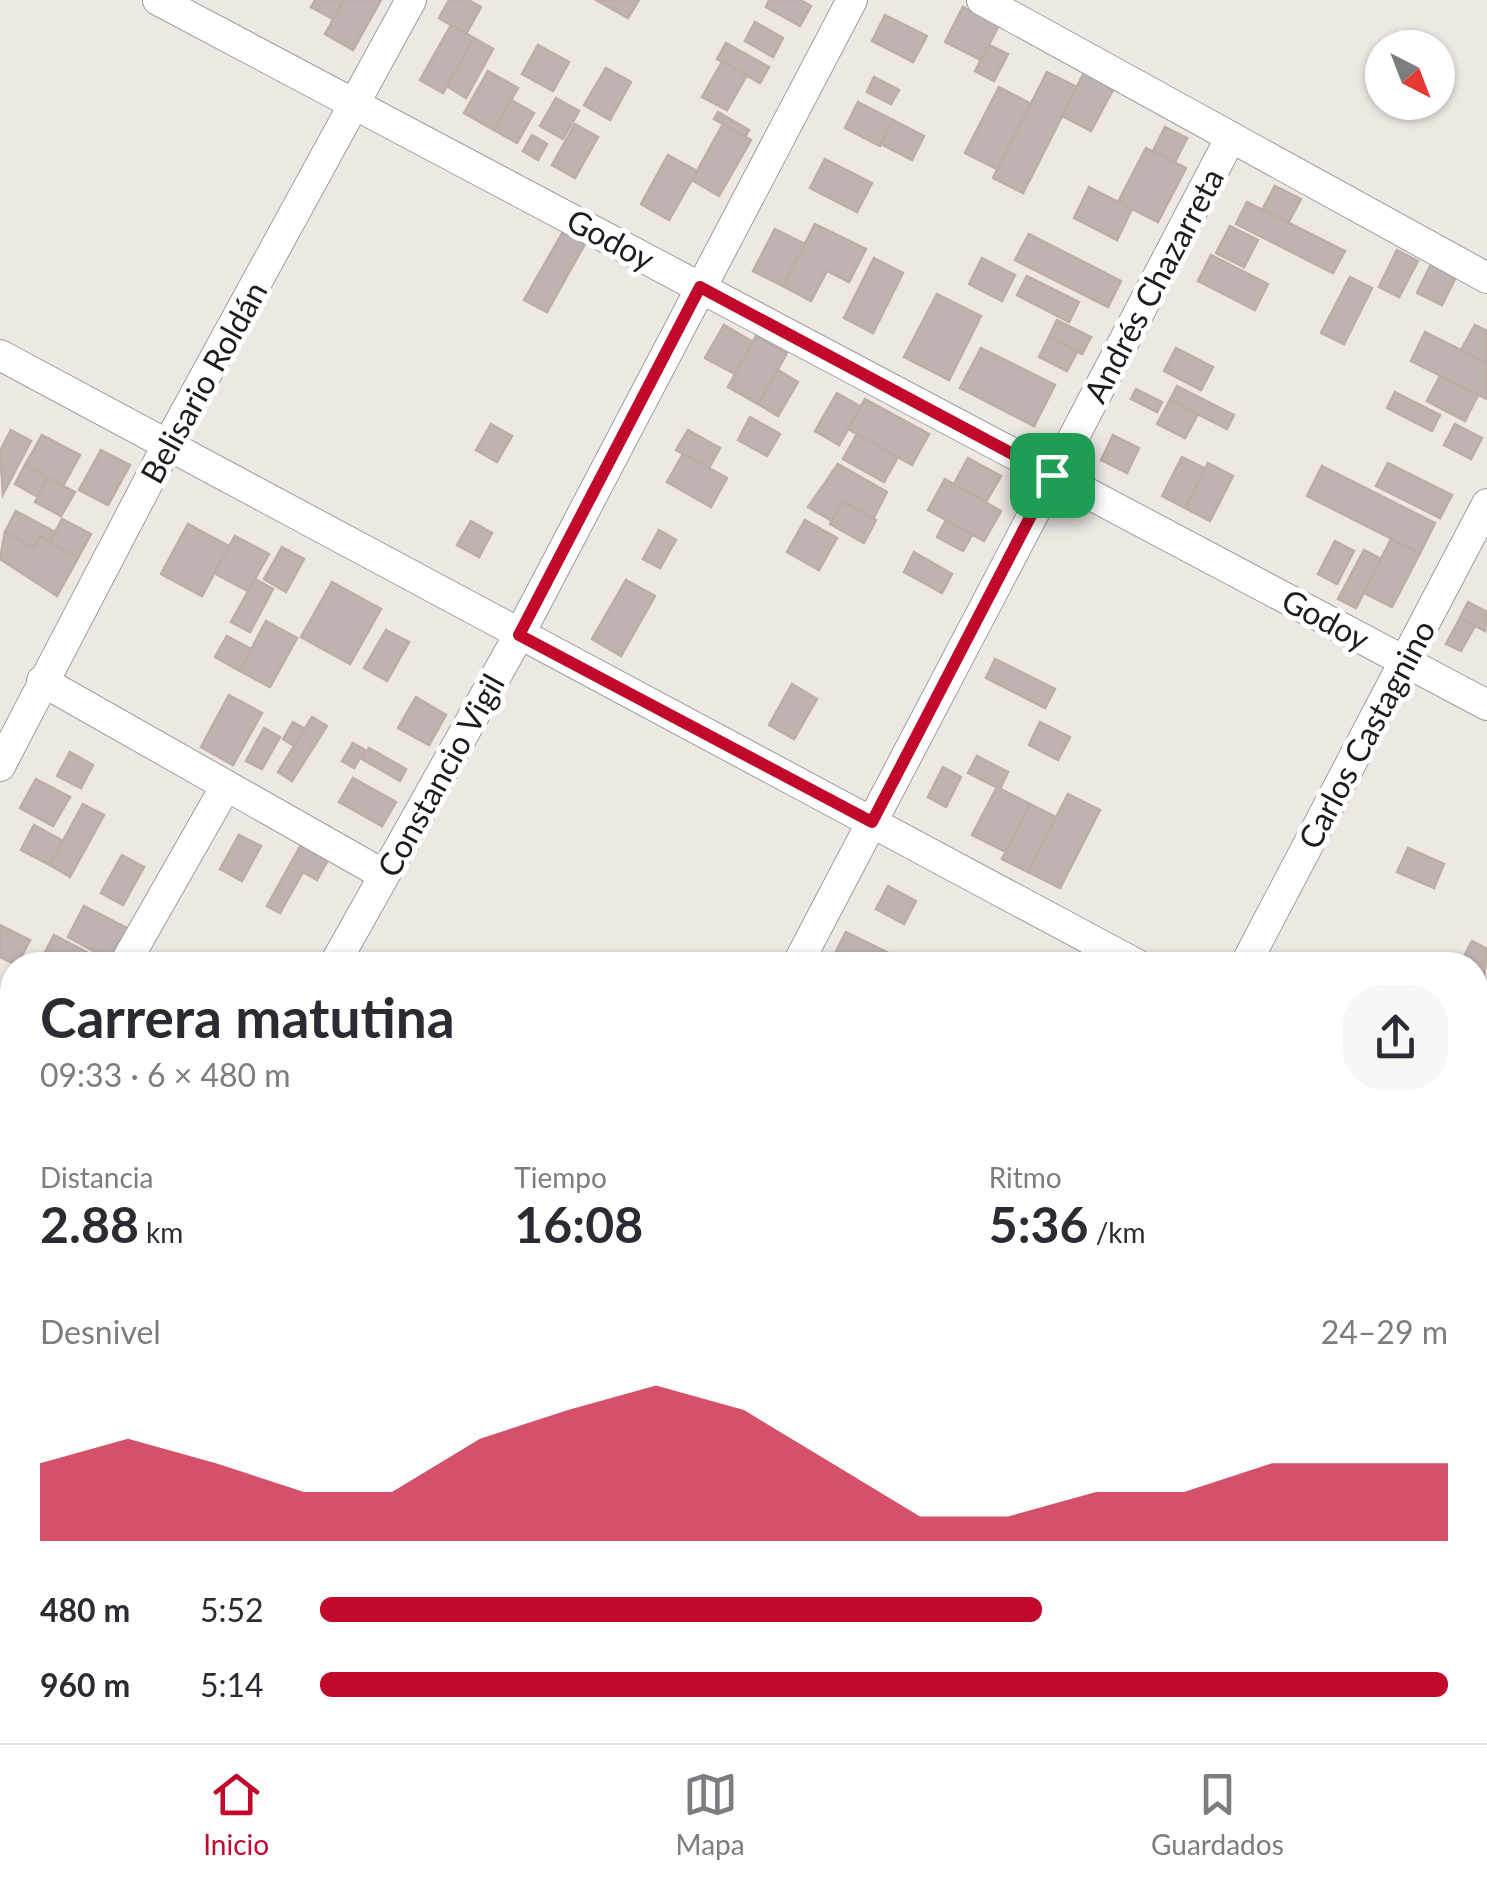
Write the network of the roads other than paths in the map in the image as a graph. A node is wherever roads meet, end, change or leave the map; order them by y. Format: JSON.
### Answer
{"nodes":[{"id":1,"x":158,"y":0,"type":"edge"},
{"id":2,"x":411,"y":0,"type":"edge"},
{"id":3,"x":852,"y":0,"type":"edge"},
{"id":4,"x":982,"y":0,"type":"edge"},
{"id":5,"x":356,"y":103,"type":"junction"},
{"id":6,"x":1232,"y":137,"type":"junction"},
{"id":7,"x":1487,"y":278,"type":"edge"},
{"id":8,"x":700,"y":287,"type":"junction"},
{"id":9,"x":0,"y":355,"type":"edge"},
{"id":10,"x":166,"y":446,"type":"junction"},
{"id":11,"x":1052,"y":475,"type":"junction"},
{"id":12,"x":1487,"y":504,"type":"edge"},
{"id":13,"x":519,"y":635,"type":"junction"},
{"id":14,"x":1405,"y":661,"type":"junction"},
{"id":15,"x":42,"y":681,"type":"junction"},
{"id":16,"x":1487,"y":705,"type":"edge"},
{"id":17,"x":0,"y":766,"type":"edge"},
{"id":18,"x":226,"y":786,"type":"junction"},
{"id":19,"x":872,"y":822,"type":"junction"},
{"id":20,"x":384,"y":875,"type":"junction"},
{"id":21,"x":131,"y":952,"type":"edge"},
{"id":22,"x":341,"y":952,"type":"edge"},
{"id":23,"x":804,"y":952,"type":"edge"},
{"id":24,"x":1114,"y":952,"type":"edge"},
{"id":25,"x":1252,"y":952,"type":"edge"}],
"edges":[{"from":1,"to":5,"type":"street","name":"Godoy"},
{"from":2,"to":5,"type":"street","name":"Belisario Roldán"},
{"from":3,"to":8,"type":"street","name":"Constancio Vigil"},
{"from":4,"to":6,"type":"street"},
{"from":5,"to":8,"type":"street","name":"Godoy"},
{"from":5,"to":10,"type":"street","name":"Belisario Roldán"},
{"from":6,"to":7,"type":"street"},
{"from":6,"to":11,"type":"street","name":"Andrés Chazarreta"},
{"from":8,"to":11,"type":"street","name":"Godoy"},
{"from":8,"to":13,"type":"street","name":"Constancio Vigil"},
{"from":9,"to":10,"type":"street"},
{"from":10,"to":13,"type":"street"},
{"from":10,"to":15,"type":"street","name":"Belisario Roldán"},
{"from":11,"to":14,"type":"street","name":"Godoy"},
{"from":11,"to":19,"type":"street","name":"Andrés Chazarreta"},
{"from":12,"to":14,"type":"street","name":"Carlos Castagnino"},
{"from":13,"to":19,"type":"street"},
{"from":13,"to":20,"type":"street","name":"Constancio Vigil"},
{"from":14,"to":16,"type":"street","name":"Godoy"},
{"from":14,"to":25,"type":"street","name":"Carlos Castagnino"},
{"from":15,"to":17,"type":"street","name":"Belisario Roldán"},
{"from":15,"to":18,"type":"street"},
{"from":18,"to":20,"type":"street"},
{"from":18,"to":21,"type":"street"},
{"from":19,"to":23,"type":"street","name":"Andrés Chazarreta"},
{"from":19,"to":24,"type":"street"},
{"from":20,"to":22,"type":"street","name":"Constancio Vigil"}]}
